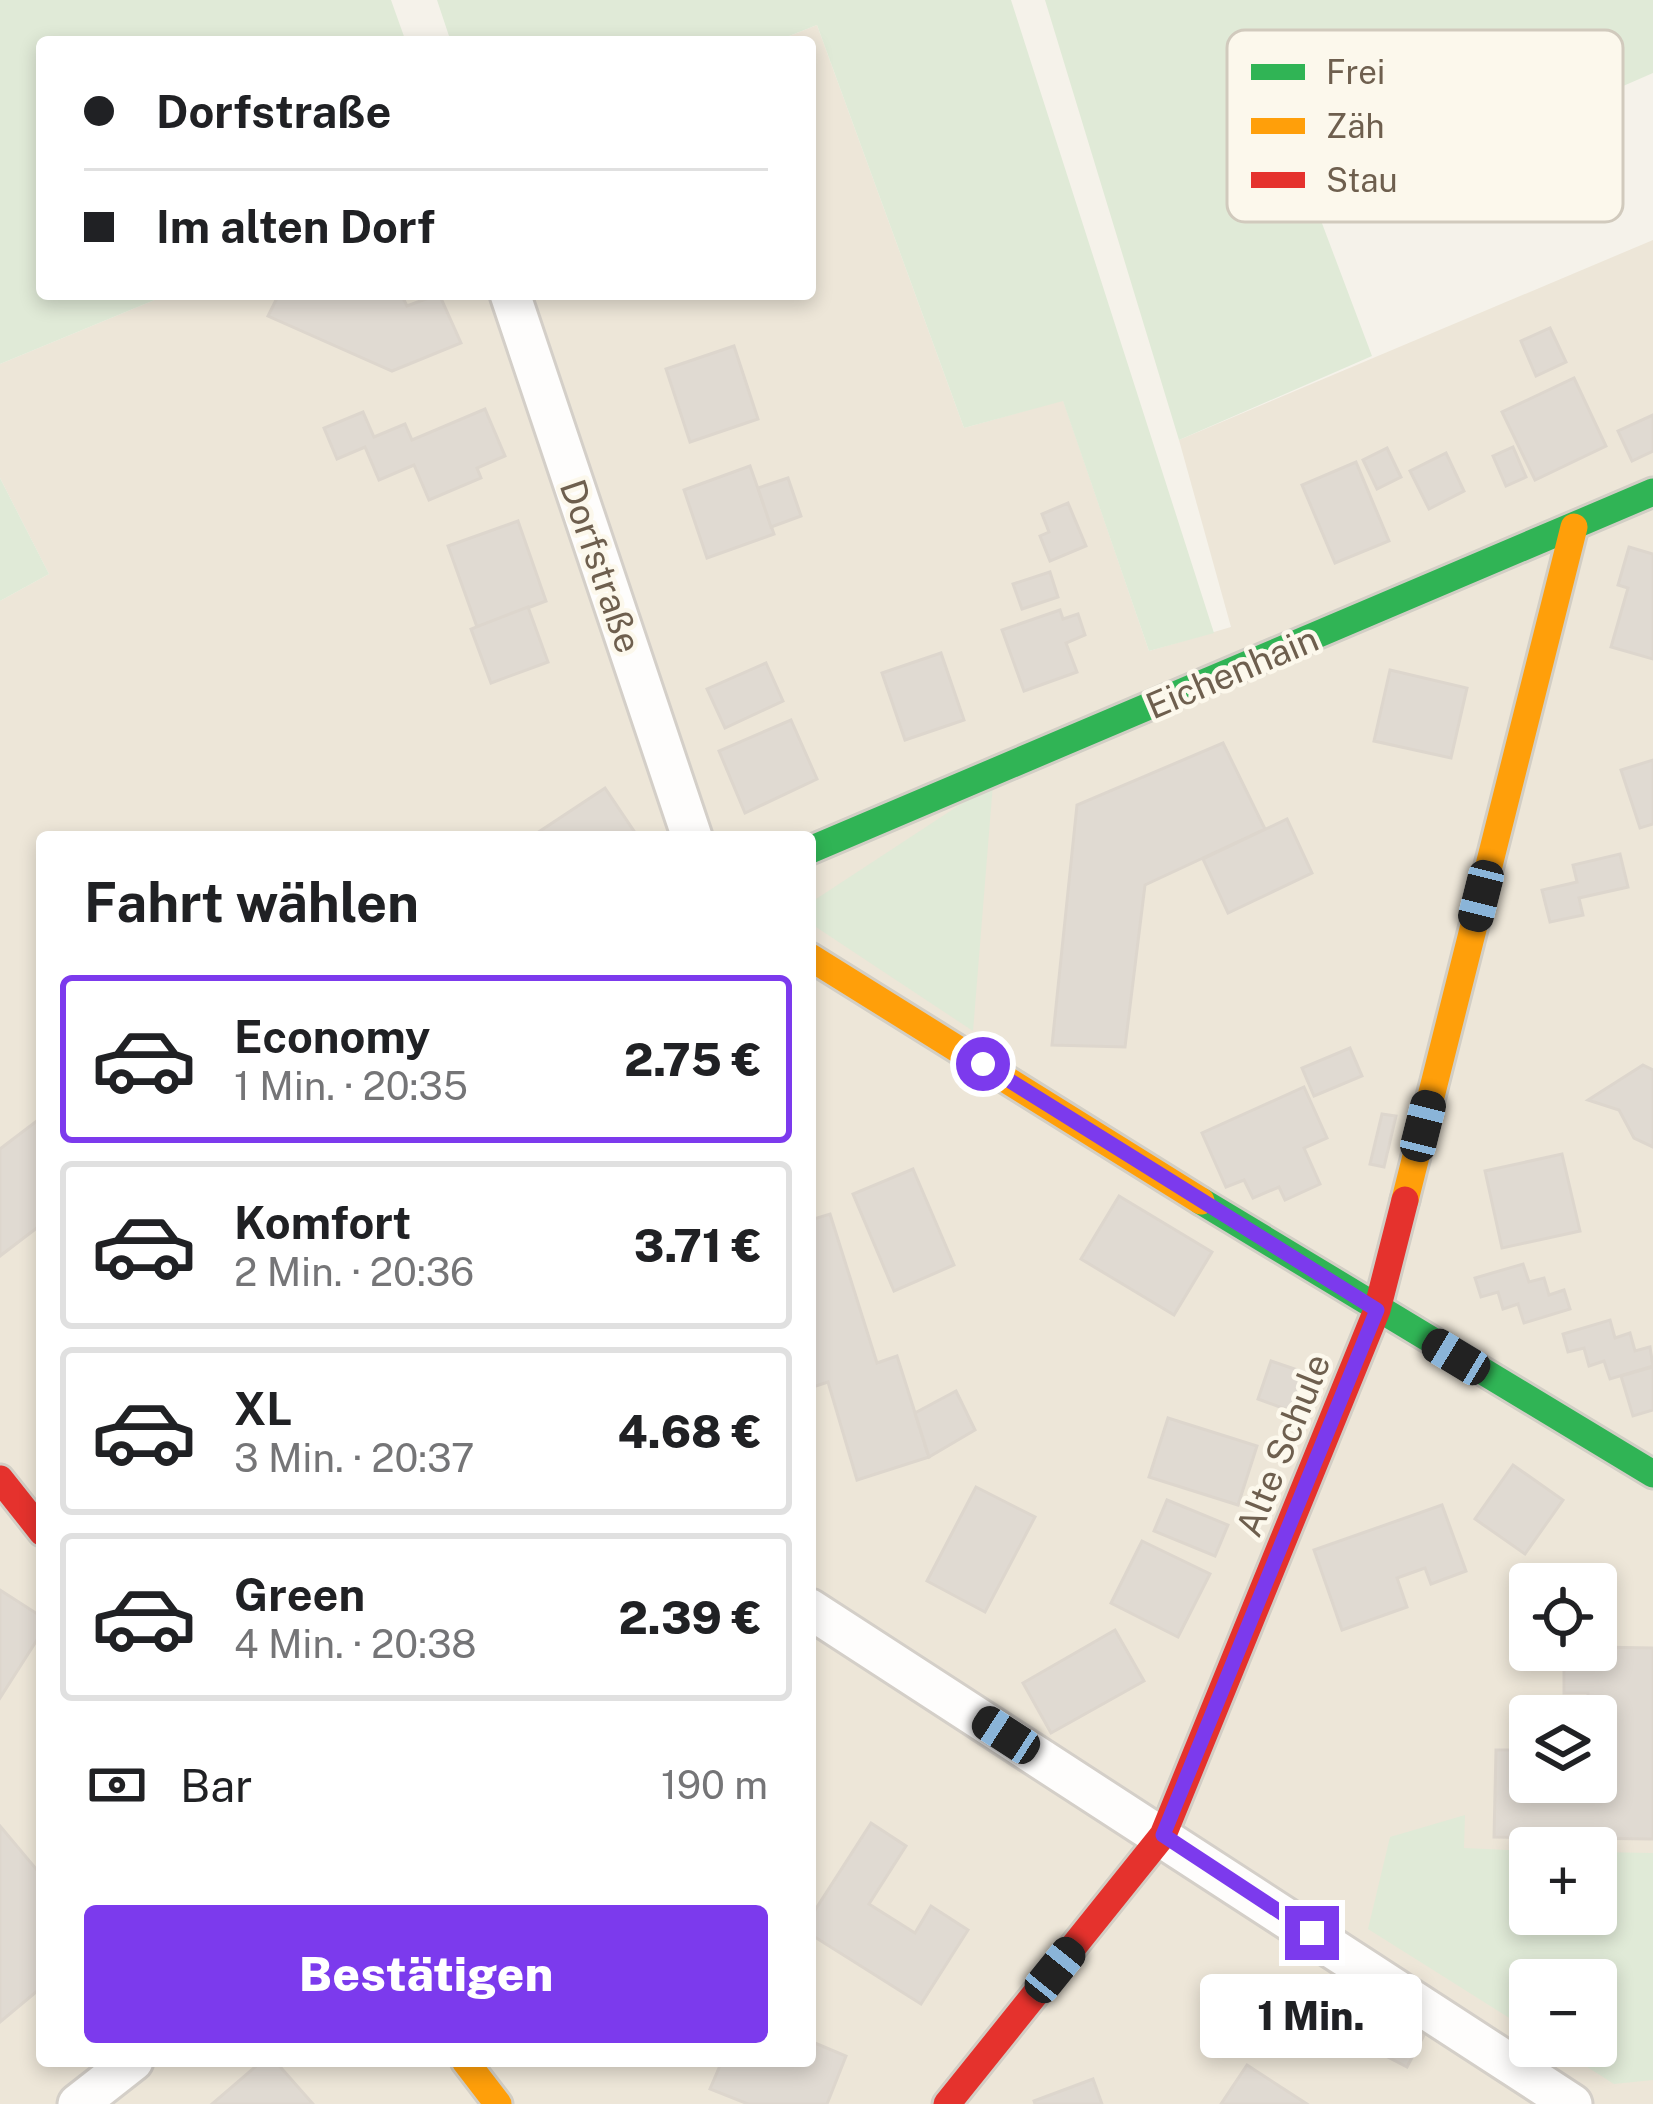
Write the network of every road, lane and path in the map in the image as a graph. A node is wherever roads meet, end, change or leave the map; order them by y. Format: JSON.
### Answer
{"nodes":[{"id":1,"x":513,"y":300,"type":"edge"},
{"id":2,"x":1653,"y":492,"type":"edge"},
{"id":3,"x":1574,"y":527,"type":"junction"},
{"id":4,"x":690,"y":831,"type":"edge"},
{"id":5,"x":816,"y":847,"type":"edge"},
{"id":6,"x":816,"y":961,"type":"edge"},
{"id":7,"x":1377,"y":1310,"type":"junction"},
{"id":8,"x":1653,"y":1474,"type":"edge"},
{"id":9,"x":0,"y":1479,"type":"edge"},
{"id":10,"x":36,"y":1519,"type":"edge"},
{"id":11,"x":816,"y":1613,"type":"edge"},
{"id":12,"x":1163,"y":1835,"type":"junction"},
{"id":13,"x":125,"y":2067,"type":"edge"},
{"id":14,"x":470,"y":2067,"type":"edge"},
{"id":15,"x":78,"y":2104,"type":"edge"},
{"id":16,"x":498,"y":2104,"type":"edge"},
{"id":17,"x":947,"y":2104,"type":"edge"},
{"id":18,"x":1572,"y":2104,"type":"edge"}],
"edges":[{"from":1,"to":4,"type":"street","name":"Dorfstraße"},
{"from":2,"to":3,"type":"street","name":"Eichenhain"},
{"from":3,"to":5,"type":"street","name":"Eichenhain"},
{"from":3,"to":7,"type":"street","name":"Alte Schule"},
{"from":6,"to":7,"type":"street"},
{"from":7,"to":8,"type":"street"},
{"from":7,"to":12,"type":"street","name":"Alte Schule"},
{"from":9,"to":10,"type":"street"},
{"from":11,"to":12,"type":"street"},
{"from":12,"to":17,"type":"street","name":"Alte Schule"},
{"from":12,"to":18,"type":"street"},
{"from":13,"to":15,"type":"street"},
{"from":14,"to":16,"type":"street"}]}
